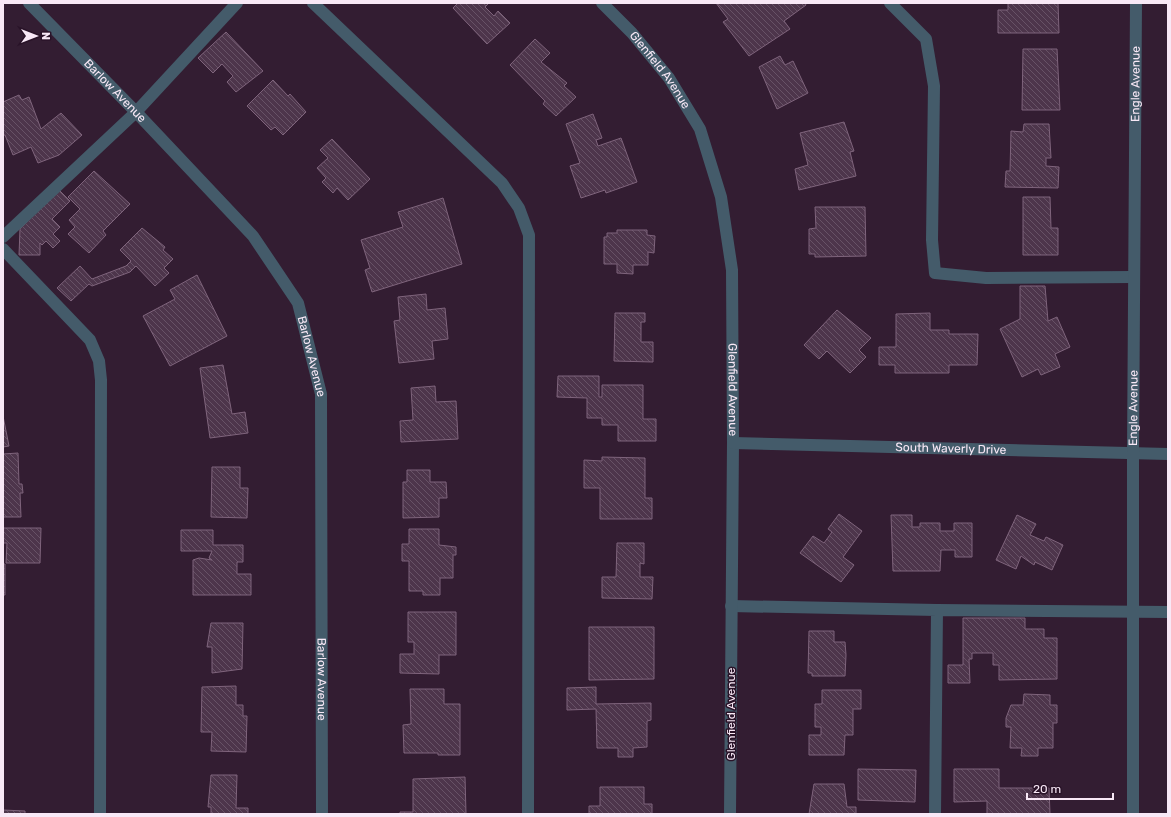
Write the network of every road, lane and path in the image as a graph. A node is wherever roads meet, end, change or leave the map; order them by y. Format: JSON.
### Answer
{"nodes":[{"id":1,"x":29,"y":3,"type":"edge"},
{"id":2,"x":237,"y":3,"type":"edge"},
{"id":3,"x":313,"y":3,"type":"edge"},
{"id":4,"x":602,"y":3,"type":"edge"},
{"id":5,"x":890,"y":3,"type":"edge"},
{"id":6,"x":1136,"y":3,"type":"edge"},
{"id":7,"x":136,"y":112,"type":"junction"},
{"id":8,"x":3,"y":237,"type":"edge"},
{"id":9,"x":3,"y":249,"type":"edge"},
{"id":10,"x":1134,"y":277,"type":"junction"},
{"id":11,"x":733,"y":443,"type":"junction"},
{"id":12,"x":1132,"y":453,"type":"junction"},
{"id":13,"x":1168,"y":454,"type":"edge"},
{"id":14,"x":731,"y":606,"type":"junction"},
{"id":15,"x":937,"y":610,"type":"junction"},
{"id":16,"x":1133,"y":611,"type":"junction"},
{"id":17,"x":1168,"y":612,"type":"edge"},
{"id":18,"x":100,"y":814,"type":"edge"},
{"id":19,"x":322,"y":814,"type":"edge"},
{"id":20,"x":528,"y":814,"type":"edge"},
{"id":21,"x":730,"y":814,"type":"edge"},
{"id":22,"x":936,"y":814,"type":"edge"},
{"id":23,"x":1133,"y":814,"type":"edge"}],
"edges":[{"from":1,"to":7,"type":"street","name":"Barlow Avenue"},
{"from":2,"to":7,"type":"street"},
{"from":3,"to":20,"type":"street"},
{"from":4,"to":11,"type":"street","name":"Glenfield Avenue"},
{"from":5,"to":10,"type":"street"},
{"from":6,"to":10,"type":"street","name":"Engle Avenue"},
{"from":7,"to":8,"type":"street"},
{"from":7,"to":19,"type":"street","name":"Barlow Avenue"},
{"from":9,"to":18,"type":"street"},
{"from":10,"to":12,"type":"street","name":"Engle Avenue"},
{"from":11,"to":12,"type":"street","name":"South Waverly Drive"},
{"from":11,"to":14,"type":"street","name":"Glenfield Avenue"},
{"from":12,"to":13,"type":"street","name":"South Waverly Drive"},
{"from":12,"to":16,"type":"street","name":"Engle Avenue"},
{"from":14,"to":15,"type":"street"},
{"from":14,"to":21,"type":"street","name":"Glenfield Avenue"},
{"from":15,"to":16,"type":"street"},
{"from":15,"to":22,"type":"street"},
{"from":16,"to":17,"type":"street"},
{"from":16,"to":23,"type":"street","name":"Engle Avenue"}]}
